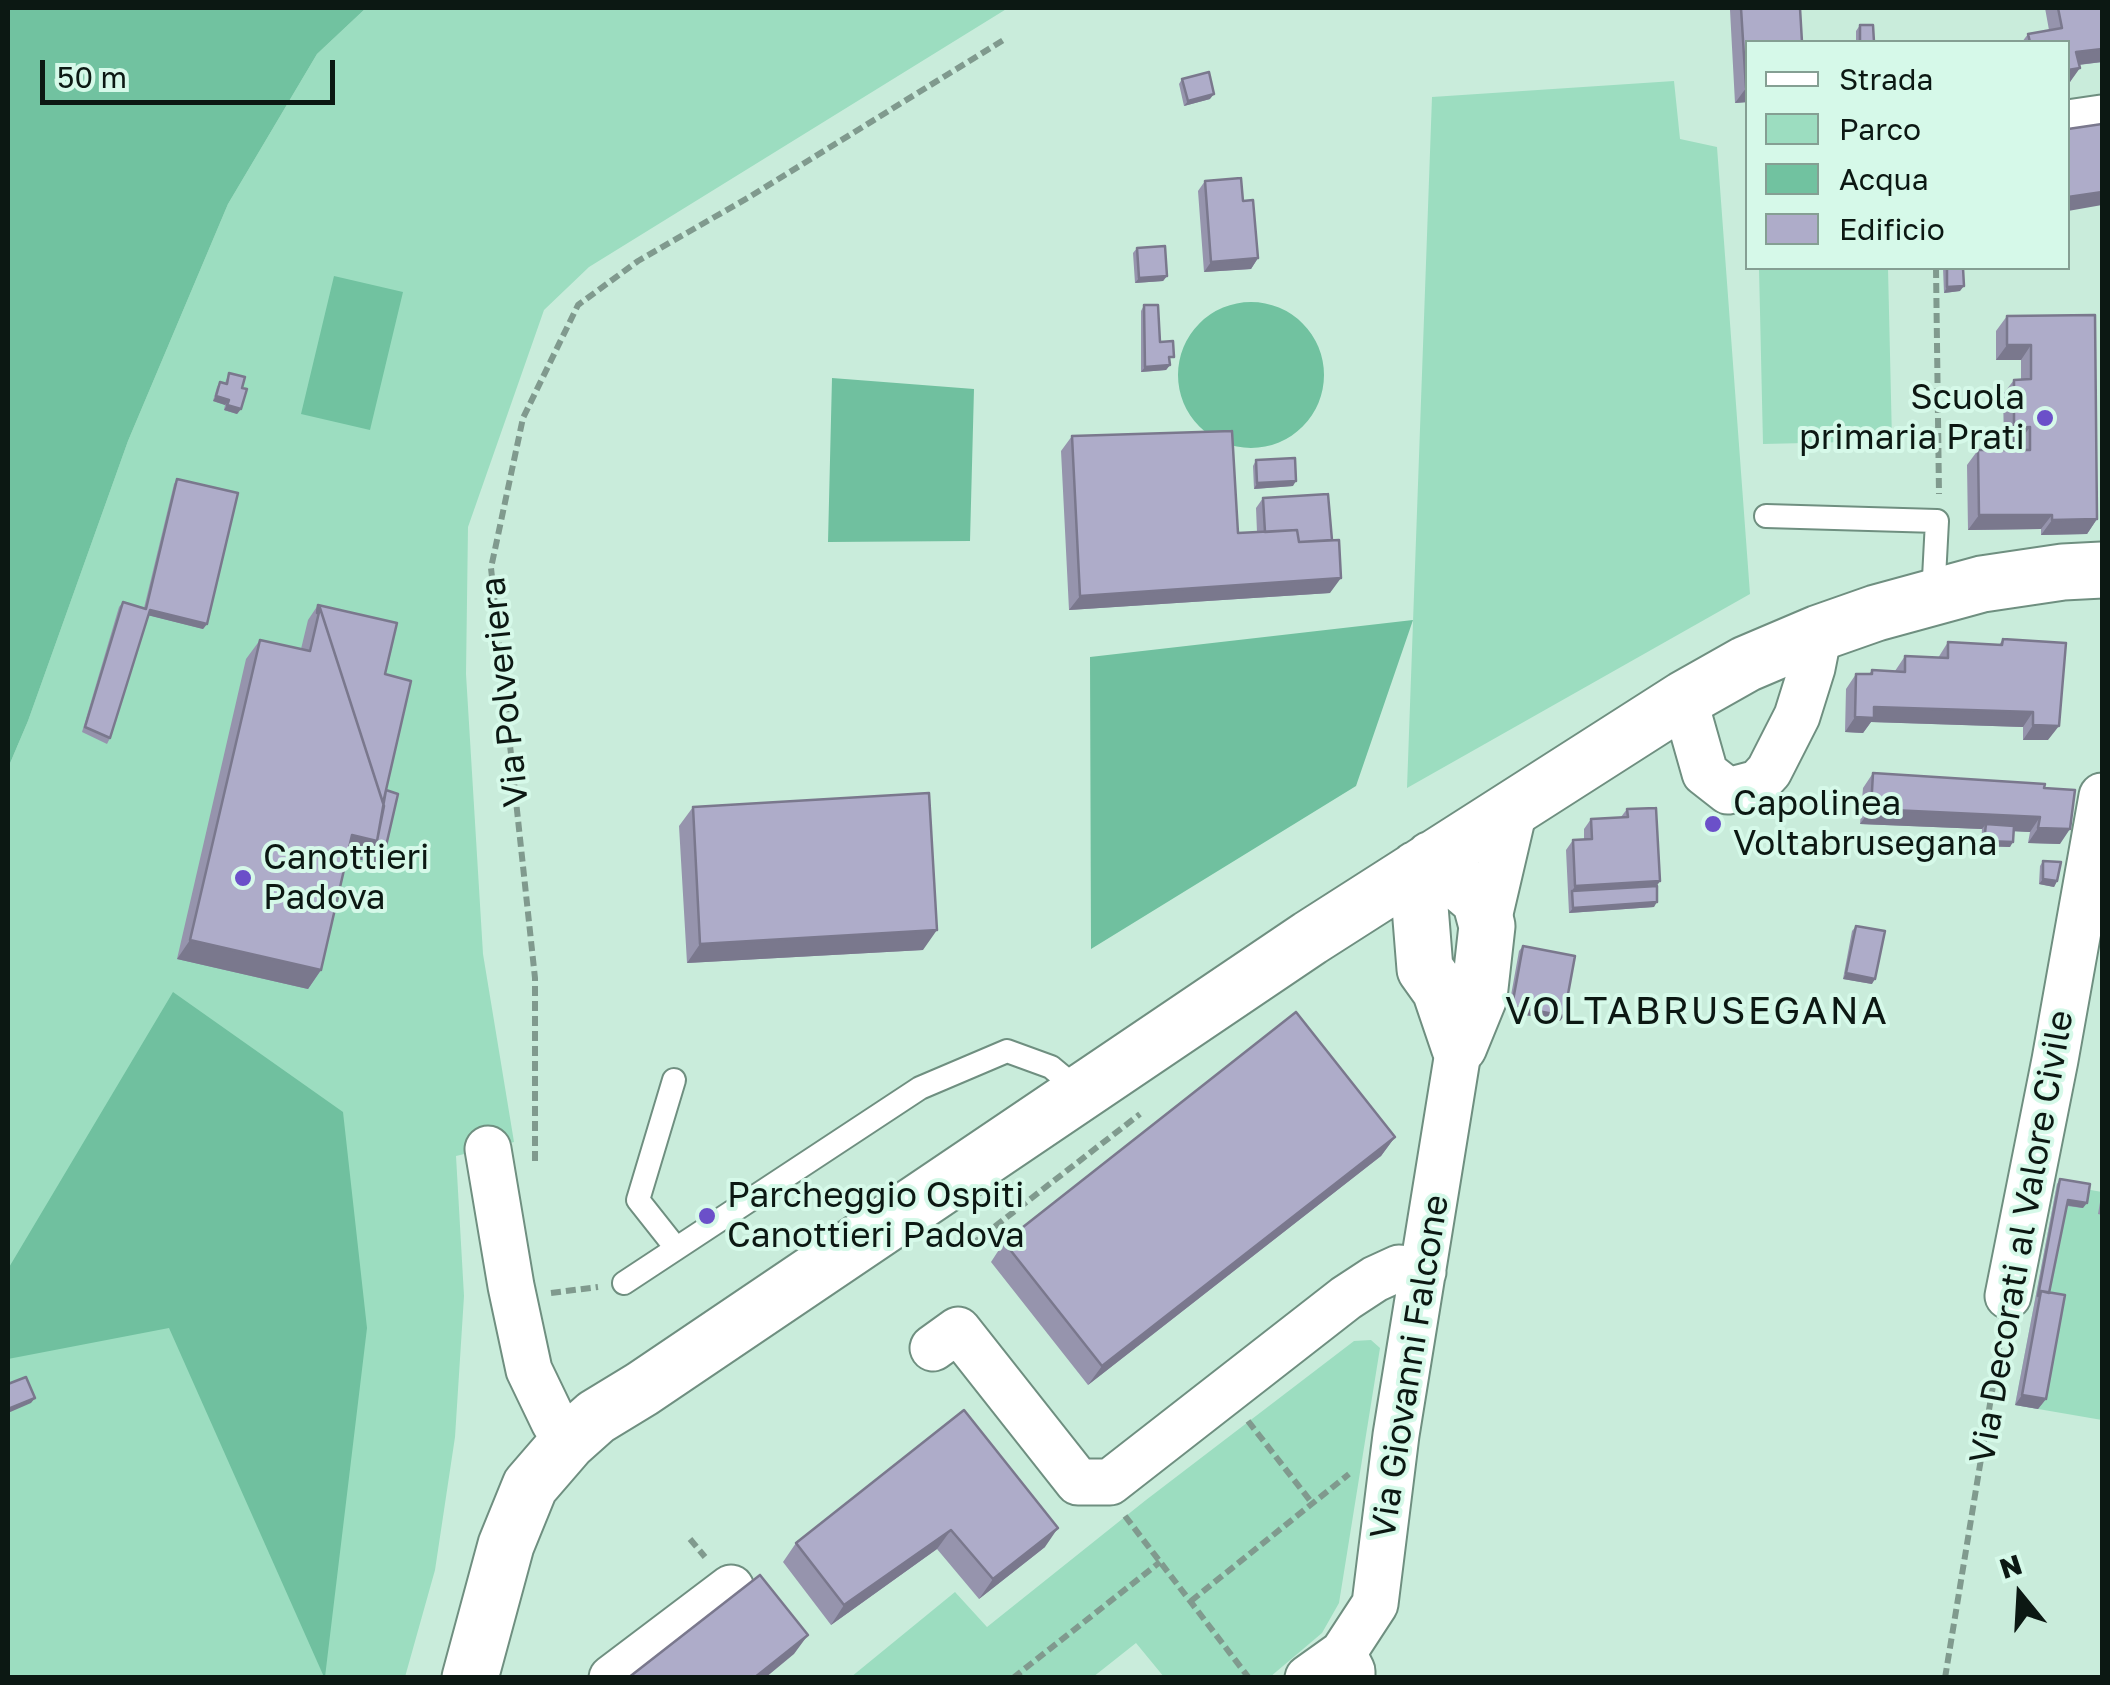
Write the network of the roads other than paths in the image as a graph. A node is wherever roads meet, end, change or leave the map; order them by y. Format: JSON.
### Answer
{"nodes":[{"id":1,"x":2102,"y":118,"type":"edge"},
{"id":2,"x":2070,"y":123,"type":"edge"},
{"id":3,"x":1766,"y":516,"type":"dead end"},
{"id":4,"x":2102,"y":570,"type":"edge"},
{"id":5,"x":1933,"y":598,"type":"junction"},
{"id":6,"x":1819,"y":633,"type":"junction"},
{"id":7,"x":1684,"y":699,"type":"junction"},
{"id":8,"x":2102,"y":796,"type":"edge"},
{"id":9,"x":1516,"y":806,"type":"junction"},
{"id":10,"x":1424,"y":864,"type":"junction"},
{"id":11,"x":1486,"y":926,"type":"junction"},
{"id":12,"x":1310,"y":938,"type":"junction"},
{"id":13,"x":1425,"y":969,"type":"junction"},
{"id":14,"x":1459,"y":1046,"type":"junction"},
{"id":15,"x":674,"y":1080,"type":"dead end"},
{"id":16,"x":1081,"y":1092,"type":"junction"},
{"id":17,"x":488,"y":1149,"type":"dead end"},
{"id":18,"x":676,"y":1248,"type":"junction"},
{"id":19,"x":1424,"y":1272,"type":"junction"},
{"id":20,"x":624,"y":1283,"type":"road end"},
{"id":21,"x":2008,"y":1296,"type":"road end"},
{"id":22,"x":933,"y":1348,"type":"dead end"},
{"id":23,"x":568,"y":1442,"type":"junction"},
{"id":24,"x":731,"y":1588,"type":"dead end"},
{"id":25,"x":1334,"y":1669,"type":"edge"},
{"id":26,"x":470,"y":1678,"type":"edge"},
{"id":27,"x":612,"y":1678,"type":"edge"}],
"edges":[{"from":1,"to":2,"type":"street"},
{"from":3,"to":5,"type":"lane"},
{"from":4,"to":5,"type":"street"},
{"from":5,"to":6,"type":"street"},
{"from":6,"to":7,"type":"street"},
{"from":6,"to":7,"type":"street"},
{"from":7,"to":9,"type":"street"},
{"from":8,"to":21,"type":"street","name":"Via Decorati al Valore Civile"},
{"from":9,"to":10,"type":"street"},
{"from":9,"to":11,"type":"street"},
{"from":10,"to":11,"type":"street"},
{"from":10,"to":12,"type":"street"},
{"from":10,"to":13,"type":"street"},
{"from":11,"to":14,"type":"street"},
{"from":12,"to":13,"type":"street"},
{"from":12,"to":16,"type":"street"},
{"from":13,"to":14,"type":"street"},
{"from":14,"to":19,"type":"street","name":"Via Giovanni Falcone"},
{"from":15,"to":18,"type":"lane"},
{"from":16,"to":18,"type":"lane"},
{"from":16,"to":23,"type":"street"},
{"from":17,"to":23,"type":"street"},
{"from":18,"to":20,"type":"lane"},
{"from":19,"to":22,"type":"street"},
{"from":19,"to":25,"type":"street","name":"Via Giovanni Falcone"},
{"from":23,"to":26,"type":"street"},
{"from":24,"to":27,"type":"street"}]}
